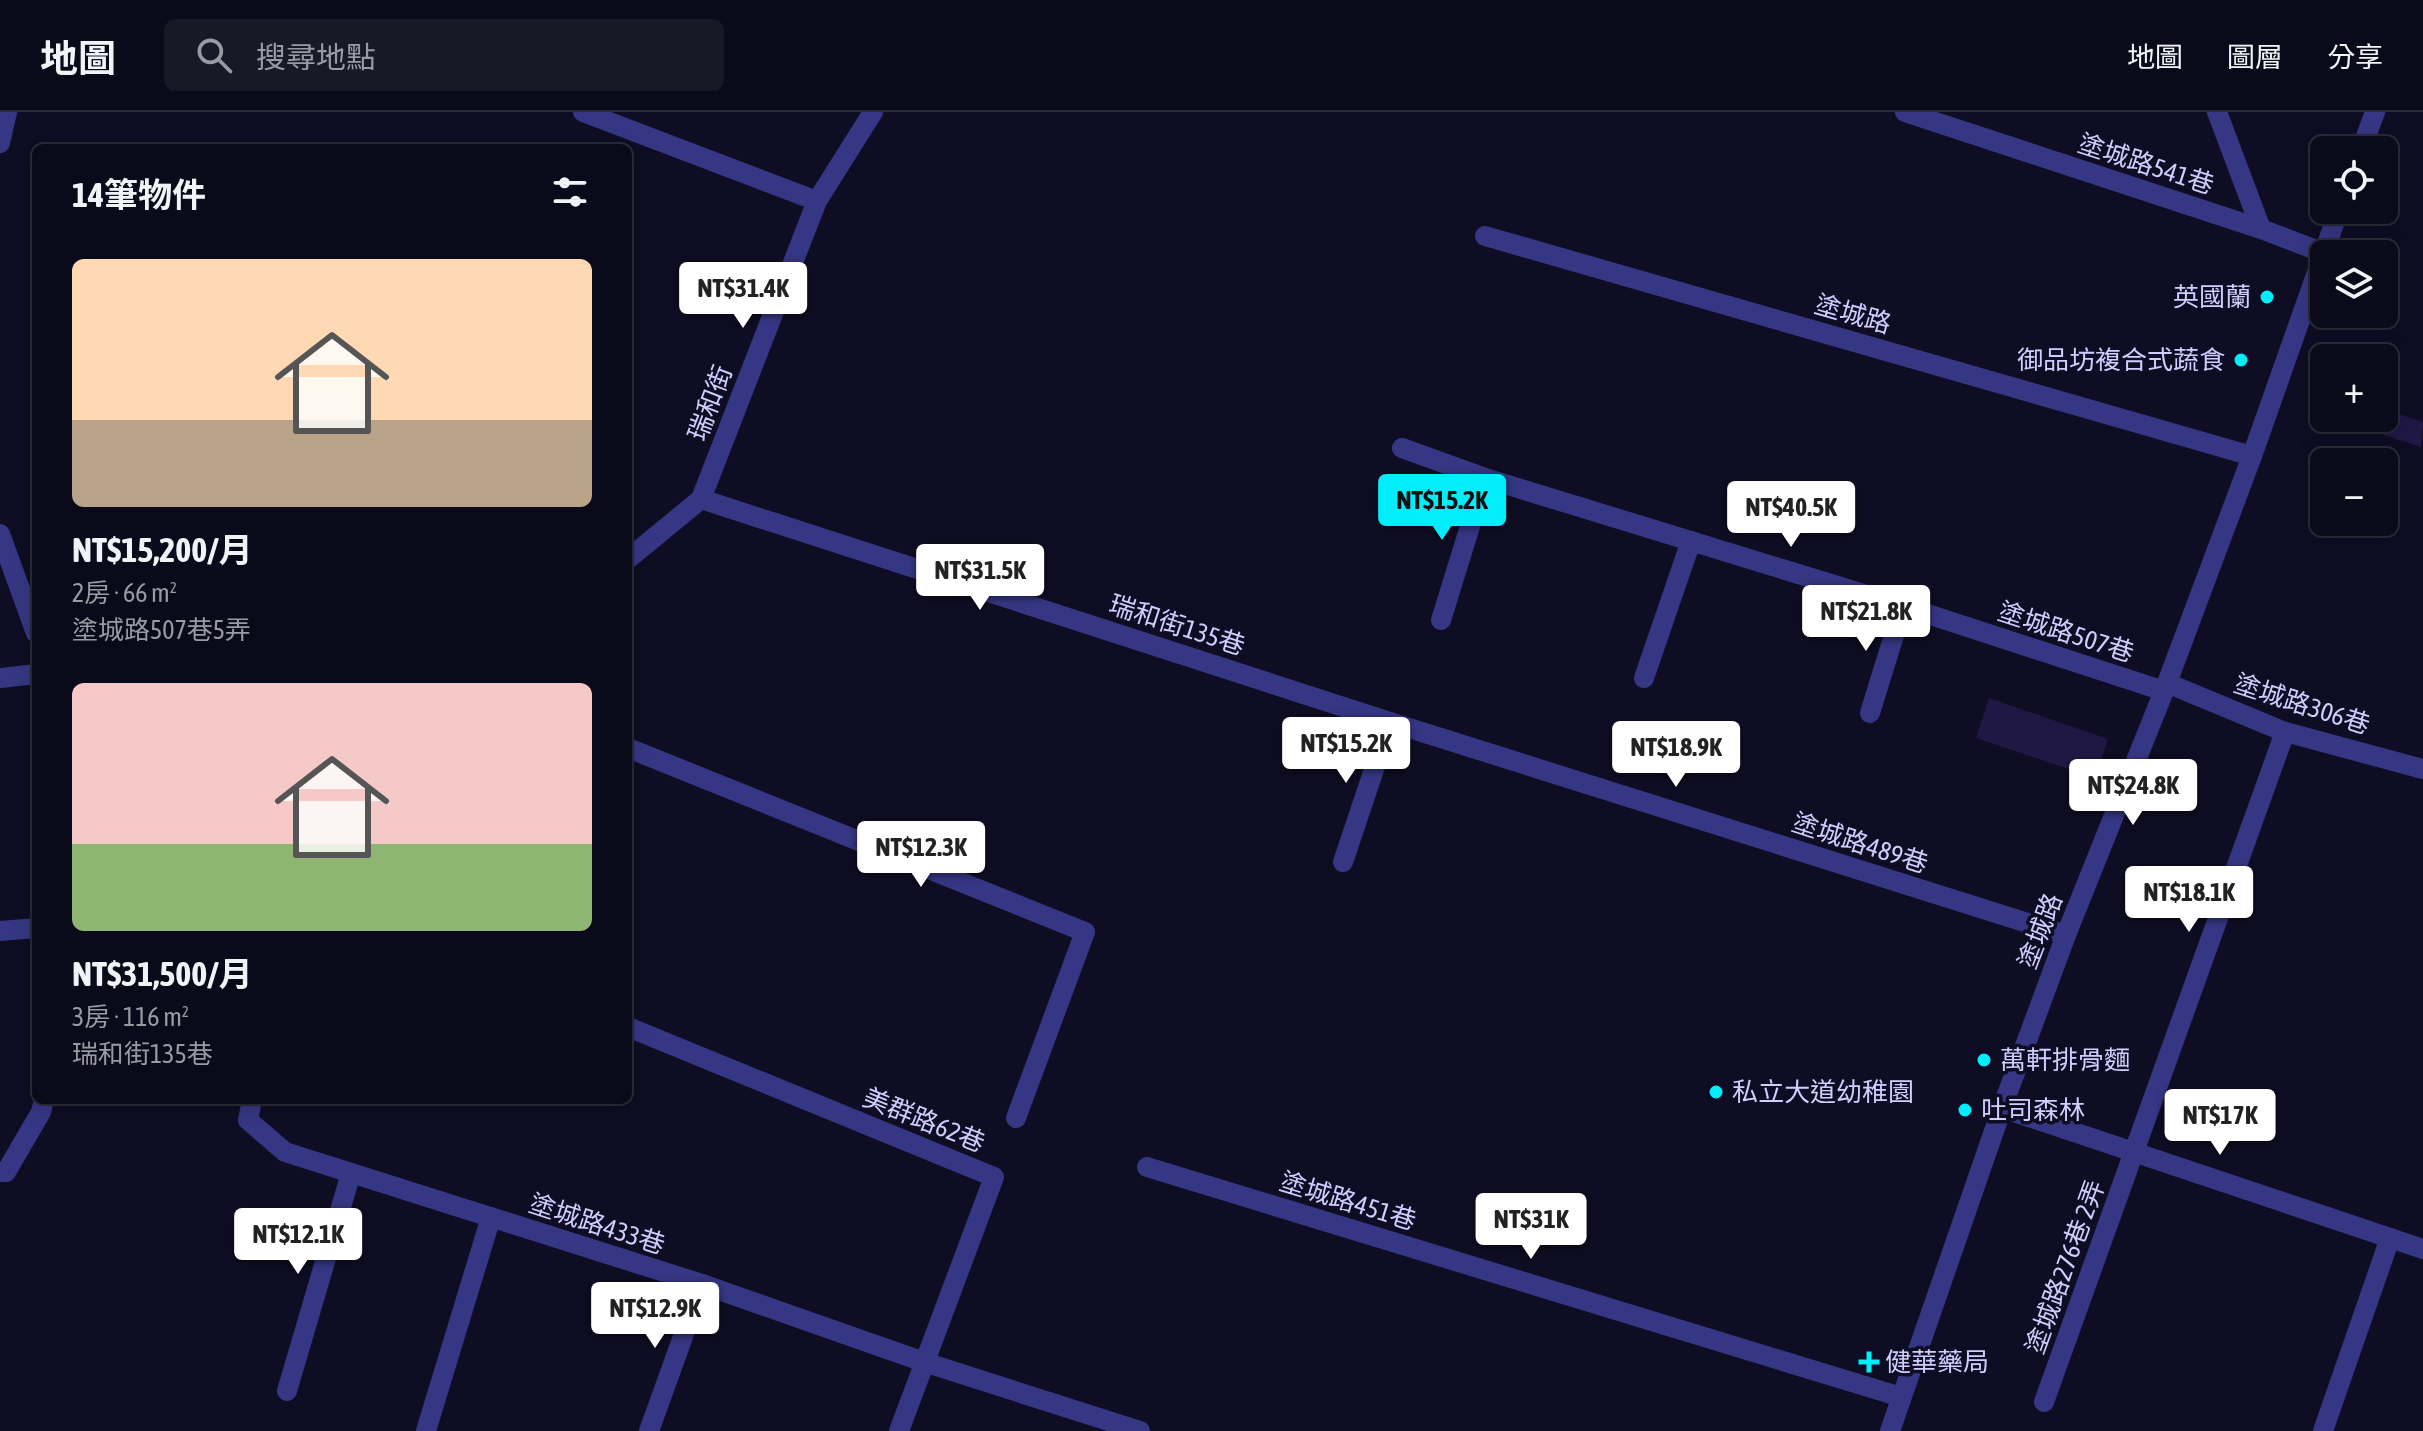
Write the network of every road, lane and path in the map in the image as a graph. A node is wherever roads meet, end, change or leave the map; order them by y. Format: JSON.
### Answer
{"nodes":[{"id":1,"x":7,"y":112,"type":"edge"},
{"id":2,"x":583,"y":112,"type":"edge"},
{"id":3,"x":873,"y":112,"type":"edge"},
{"id":4,"x":1905,"y":112,"type":"edge"},
{"id":5,"x":2217,"y":112,"type":"edge"},
{"id":6,"x":2375,"y":112,"type":"edge"},
{"id":7,"x":2366,"y":136,"type":"edge"},
{"id":8,"x":0,"y":143,"type":"edge"},
{"id":9,"x":817,"y":201,"type":"junction"},
{"id":10,"x":2261,"y":229,"type":"junction"},
{"id":11,"x":1485,"y":236,"type":"dead end"},
{"id":12,"x":2310,"y":248,"type":"edge"},
{"id":13,"x":2310,"y":292,"type":"edge"},
{"id":14,"x":1402,"y":448,"type":"dead end"},
{"id":15,"x":2252,"y":456,"type":"junction"},
{"id":16,"x":1485,"y":478,"type":"junction"},
{"id":17,"x":701,"y":499,"type":"junction"},
{"id":18,"x":0,"y":534,"type":"edge"},
{"id":19,"x":1691,"y":541,"type":"junction"},
{"id":20,"x":632,"y":556,"type":"edge"},
{"id":21,"x":1903,"y":606,"type":"junction"},
{"id":22,"x":1441,"y":620,"type":"dead end"},
{"id":23,"x":32,"y":622,"type":"edge"},
{"id":24,"x":32,"y":674,"type":"edge"},
{"id":25,"x":0,"y":678,"type":"edge"},
{"id":26,"x":1644,"y":678,"type":"dead end"},
{"id":27,"x":1272,"y":683,"type":"joint"},
{"id":28,"x":2166,"y":687,"type":"junction"},
{"id":29,"x":1870,"y":713,"type":"dead end"},
{"id":30,"x":1390,"y":722,"type":"junction"},
{"id":31,"x":2285,"y":732,"type":"junction"},
{"id":32,"x":632,"y":750,"type":"edge"},
{"id":33,"x":2423,"y":769,"type":"edge"},
{"id":34,"x":1343,"y":862,"type":"dead end"},
{"id":35,"x":32,"y":928,"type":"edge"},
{"id":36,"x":0,"y":931,"type":"edge"},
{"id":37,"x":2066,"y":935,"type":"junction"},
{"id":38,"x":632,"y":1029,"type":"edge"},
{"id":39,"x":43,"y":1104,"type":"edge"},
{"id":40,"x":251,"y":1104,"type":"edge"},
{"id":41,"x":2002,"y":1108,"type":"junction"},
{"id":42,"x":1016,"y":1118,"type":"dead end"},
{"id":43,"x":2135,"y":1151,"type":"junction"},
{"id":44,"x":1147,"y":1167,"type":"dead end"},
{"id":45,"x":0,"y":1172,"type":"edge"},
{"id":46,"x":351,"y":1173,"type":"junction"},
{"id":47,"x":491,"y":1217,"type":"junction"},
{"id":48,"x":2390,"y":1238,"type":"junction"},
{"id":49,"x":2423,"y":1249,"type":"edge"},
{"id":50,"x":702,"y":1284,"type":"junction"},
{"id":51,"x":924,"y":1362,"type":"junction"},
{"id":52,"x":287,"y":1391,"type":"dead end"},
{"id":53,"x":1901,"y":1397,"type":"junction"},
{"id":54,"x":2044,"y":1402,"type":"dead end"},
{"id":55,"x":426,"y":1431,"type":"edge"},
{"id":56,"x":649,"y":1431,"type":"edge"},
{"id":57,"x":899,"y":1431,"type":"edge"},
{"id":58,"x":1140,"y":1431,"type":"edge"},
{"id":59,"x":1890,"y":1431,"type":"edge"},
{"id":60,"x":2323,"y":1431,"type":"edge"}],
"edges":[{"from":1,"to":8,"type":"street"},
{"from":2,"to":9,"type":"street"},
{"from":3,"to":9,"type":"street","name":"瑞和街"},
{"from":4,"to":10,"type":"street","name":"塗城路541巷"},
{"from":5,"to":10,"type":"street"},
{"from":6,"to":7,"type":"street"},
{"from":9,"to":17,"type":"street","name":"瑞和街"},
{"from":10,"to":12,"type":"street","name":"塗城路541巷"},
{"from":11,"to":15,"type":"street","name":"塗城路"},
{"from":13,"to":15,"type":"street","name":"塗城路"},
{"from":14,"to":16,"type":"street","name":"塗城路507巷"},
{"from":15,"to":28,"type":"street","name":"塗城路"},
{"from":16,"to":19,"type":"street","name":"塗城路507巷"},
{"from":16,"to":22,"type":"street"},
{"from":17,"to":20,"type":"street","name":"瑞和街"},
{"from":17,"to":27,"type":"street","name":"瑞和街135巷"},
{"from":18,"to":23,"type":"street"},
{"from":19,"to":21,"type":"street","name":"塗城路507巷"},
{"from":19,"to":26,"type":"street"},
{"from":21,"to":28,"type":"street","name":"塗城路507巷"},
{"from":21,"to":29,"type":"street"},
{"from":24,"to":25,"type":"street"},
{"from":27,"to":30,"type":"street","name":"塗城路489巷"},
{"from":28,"to":31,"type":"street","name":"塗城路306巷"},
{"from":28,"to":37,"type":"street","name":"塗城路"},
{"from":30,"to":34,"type":"street"},
{"from":30,"to":37,"type":"street","name":"塗城路489巷"},
{"from":31,"to":33,"type":"street","name":"塗城路306巷"},
{"from":31,"to":43,"type":"street","name":"塗城路276巷 2弄"},
{"from":32,"to":42,"type":"street"},
{"from":35,"to":36,"type":"street"},
{"from":37,"to":41,"type":"street","name":"塗城路"},
{"from":38,"to":51,"type":"street","name":"美群路62巷"},
{"from":39,"to":45,"type":"street"},
{"from":40,"to":46,"type":"street","name":"塗城路433巷"},
{"from":41,"to":43,"type":"street"},
{"from":41,"to":53,"type":"street","name":"塗城路"},
{"from":43,"to":48,"type":"street"},
{"from":43,"to":54,"type":"street","name":"塗城路276巷 2弄"},
{"from":44,"to":53,"type":"street","name":"塗城路451巷"},
{"from":46,"to":47,"type":"street","name":"塗城路433巷"},
{"from":46,"to":52,"type":"street"},
{"from":47,"to":50,"type":"street","name":"塗城路433巷"},
{"from":47,"to":55,"type":"street"},
{"from":48,"to":49,"type":"street"},
{"from":48,"to":60,"type":"street"},
{"from":50,"to":51,"type":"street","name":"塗城路433巷"},
{"from":50,"to":56,"type":"street"},
{"from":51,"to":57,"type":"street","name":"美群路62巷"},
{"from":51,"to":58,"type":"street","name":"塗城路433巷"},
{"from":53,"to":59,"type":"street","name":"塗城路"}]}
